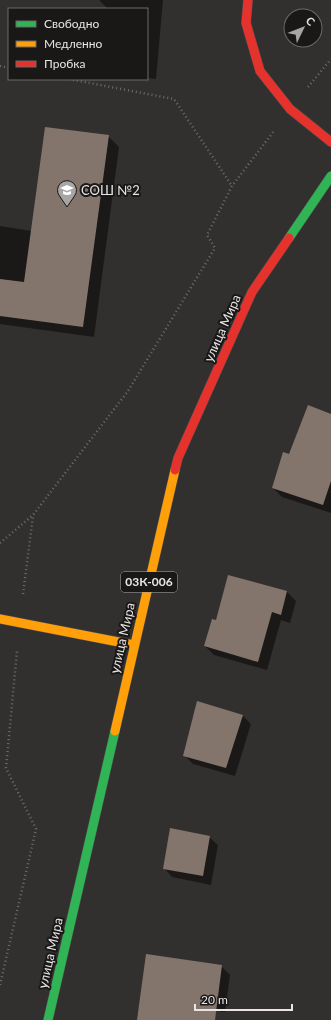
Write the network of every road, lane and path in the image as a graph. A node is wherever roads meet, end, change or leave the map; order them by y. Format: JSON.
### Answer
{"nodes":[{"id":1,"x":248,"y":0,"type":"edge"},
{"id":2,"x":331,"y":59,"type":"edge"},
{"id":3,"x":74,"y":80,"type":"edge"},
{"id":4,"x":290,"y":109,"type":"junction"},
{"id":5,"x":331,"y":142,"type":"edge"},
{"id":6,"x":331,"y":176,"type":"edge"},
{"id":7,"x":232,"y":186,"type":"junction"},
{"id":8,"x":33,"y":515,"type":"junction"},
{"id":9,"x":0,"y":543,"type":"edge"},
{"id":10,"x":0,"y":619,"type":"edge"},
{"id":11,"x":19,"y":623,"type":"junction"},
{"id":12,"x":134,"y":645,"type":"junction"},
{"id":13,"x":0,"y":985,"type":"edge"},
{"id":14,"x":48,"y":1020,"type":"edge"}],
"edges":[{"from":1,"to":4,"type":"main road"},
{"from":2,"to":4,"type":"path"},
{"from":3,"to":7,"type":"path"},
{"from":4,"to":5,"type":"main road"},
{"from":4,"to":7,"type":"path"},
{"from":6,"to":12,"type":"main road","name":"улица Мира","number":"03К-006"},
{"from":7,"to":8,"type":"path"},
{"from":8,"to":9,"type":"path"},
{"from":8,"to":11,"type":"path"},
{"from":10,"to":11,"type":"main road"},
{"from":11,"to":12,"type":"main road"},
{"from":11,"to":13,"type":"path"},
{"from":12,"to":14,"type":"main road","name":"улица Мира","number":"03К-006"}]}
